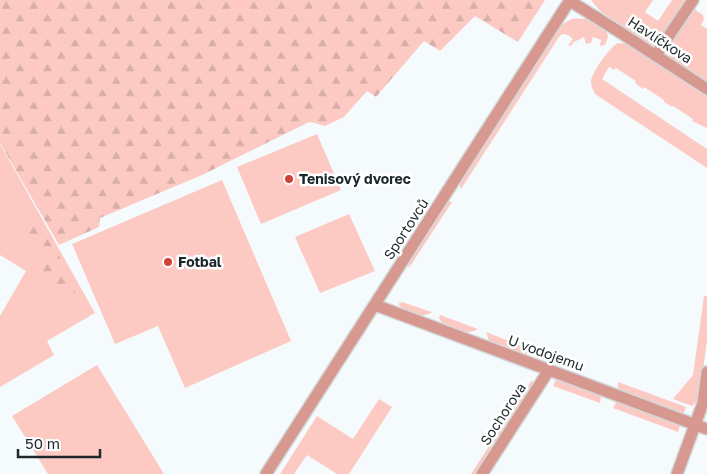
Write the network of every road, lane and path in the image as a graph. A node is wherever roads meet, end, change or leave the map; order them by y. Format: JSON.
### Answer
{"nodes":[{"id":1,"x":692,"y":0,"type":"edge"},
{"id":2,"x":570,"y":1,"type":"edge"},
{"id":3,"x":656,"y":56,"type":"junction"},
{"id":4,"x":707,"y":89,"type":"edge"},
{"id":5,"x":374,"y":305,"type":"junction"},
{"id":6,"x":549,"y":370,"type":"junction"},
{"id":7,"x":707,"y":372,"type":"edge"},
{"id":8,"x":694,"y":425,"type":"junction"},
{"id":9,"x":707,"y":429,"type":"edge"},
{"id":10,"x":266,"y":474,"type":"edge"},
{"id":11,"x":482,"y":474,"type":"edge"},
{"id":12,"x":677,"y":474,"type":"edge"}],
"edges":[{"from":1,"to":3,"type":"street"},
{"from":2,"to":3,"type":"street","name":"Havlíčkova"},
{"from":2,"to":5,"type":"street","name":"Sportovců"},
{"from":3,"to":4,"type":"street","name":"Havlíčkova"},
{"from":5,"to":6,"type":"street","name":"U vodojemu"},
{"from":5,"to":10,"type":"street","name":"Sportovců"},
{"from":6,"to":8,"type":"street","name":"U vodojemu"},
{"from":6,"to":11,"type":"street","name":"Sochorova"},
{"from":7,"to":8,"type":"street"},
{"from":8,"to":9,"type":"street","name":"U vodojemu"},
{"from":8,"to":12,"type":"street"}]}
